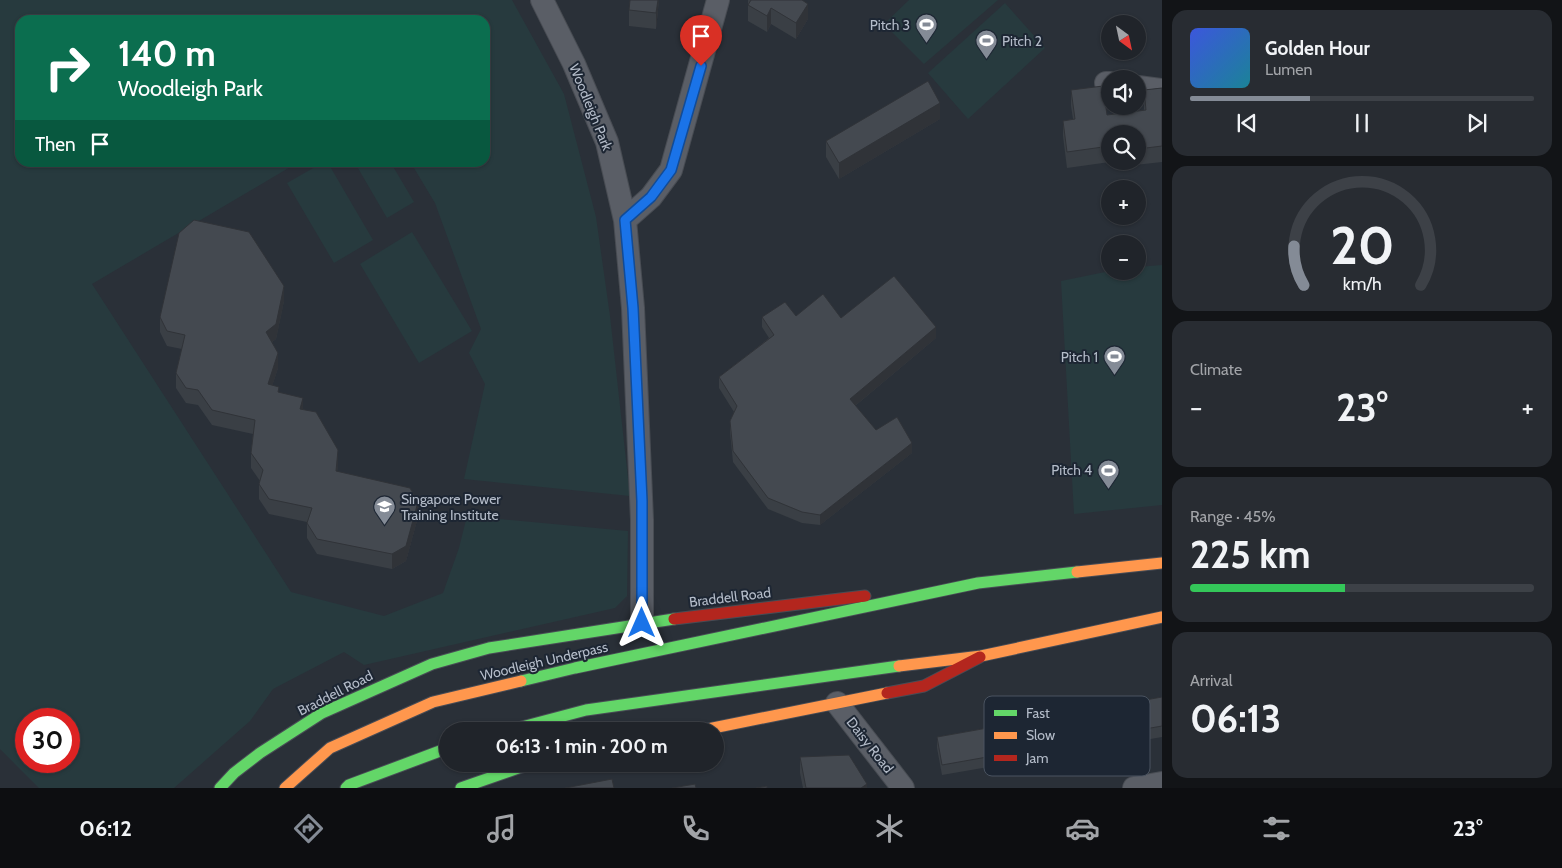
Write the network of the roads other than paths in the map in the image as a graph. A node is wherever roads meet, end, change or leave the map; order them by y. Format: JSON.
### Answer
{"nodes":[{"id":1,"x":542,"y":0,"type":"edge"},
{"id":2,"x":718,"y":0,"type":"edge"},
{"id":3,"x":1146,"y":88,"type":"edge"},
{"id":4,"x":1162,"y":90,"type":"edge"},
{"id":5,"x":625,"y":220,"type":"junction"},
{"id":6,"x":1162,"y":563,"type":"edge"},
{"id":7,"x":978,"y":583,"type":"junction"},
{"id":8,"x":1162,"y":617,"type":"edge"},
{"id":9,"x":642,"y":623,"type":"junction"},
{"id":10,"x":981,"y":656,"type":"junction"},
{"id":11,"x":837,"y":703,"type":"junction"},
{"id":12,"x":541,"y":722,"type":"edge"},
{"id":13,"x":724,"y":726,"type":"edge"},
{"id":14,"x":439,"y":751,"type":"edge"},
{"id":15,"x":507,"y":772,"type":"edge"},
{"id":16,"x":234,"y":774,"type":"junction"},
{"id":17,"x":1162,"y":783,"type":"edge"},
{"id":18,"x":215,"y":788,"type":"edge"},
{"id":19,"x":220,"y":788,"type":"edge"},
{"id":20,"x":285,"y":788,"type":"edge"},
{"id":21,"x":346,"y":788,"type":"edge"},
{"id":22,"x":461,"y":788,"type":"edge"},
{"id":23,"x":902,"y":788,"type":"edge"},
{"id":24,"x":1134,"y":788,"type":"edge"}],
"edges":[{"from":1,"to":5,"type":"street","name":"Woodleigh Park"},
{"from":2,"to":5,"type":"street"},
{"from":3,"to":4,"type":"street"},
{"from":5,"to":9,"type":"street","name":"Woodleigh Park"},
{"from":6,"to":7,"type":"main road","name":"Braddell Road"},
{"from":7,"to":9,"type":"main road","name":"Braddell Road"},
{"from":7,"to":20,"type":"main road","name":"Woodleigh Underpass"},
{"from":8,"to":10,"type":"main road"},
{"from":9,"to":16,"type":"main road","name":"Braddell Road"},
{"from":10,"to":11,"type":"main road"},
{"from":10,"to":12,"type":"main road"},
{"from":11,"to":13,"type":"main road"},
{"from":11,"to":23,"type":"street","name":"Daisy Road"},
{"from":14,"to":21,"type":"main road"},
{"from":15,"to":22,"type":"main road"},
{"from":16,"to":18,"type":"main road"},
{"from":16,"to":19,"type":"main road","name":"Braddell Road"},
{"from":17,"to":24,"type":"street"}]}
